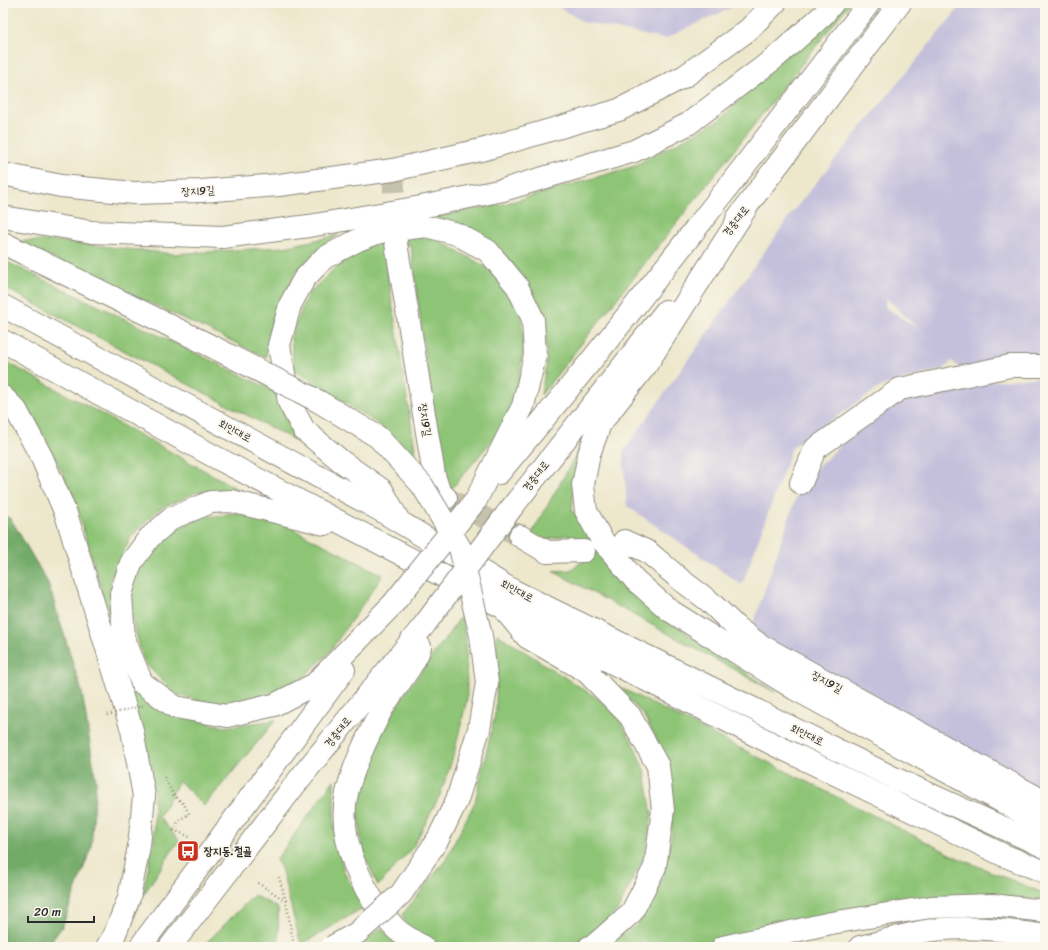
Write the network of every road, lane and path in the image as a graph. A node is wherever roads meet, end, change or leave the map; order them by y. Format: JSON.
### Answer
{"nodes":[{"id":1,"x":775,"y":3,"type":"edge"},
{"id":2,"x":833,"y":3,"type":"edge"},
{"id":3,"x":869,"y":3,"type":"edge"},
{"id":4,"x":900,"y":3,"type":"edge"},
{"id":5,"x":3,"y":174,"type":"edge"},
{"id":6,"x":746,"y":208,"type":"junction"},
{"id":7,"x":3,"y":217,"type":"edge"},
{"id":8,"x":3,"y":243,"type":"edge"},
{"id":9,"x":396,"y":243,"type":"tunnel mouth"},
{"id":10,"x":3,"y":306,"type":"edge"},
{"id":11,"x":3,"y":341,"type":"edge"},
{"id":12,"x":1045,"y":366,"type":"edge"},
{"id":13,"x":3,"y":398,"type":"edge"},
{"id":14,"x":801,"y":483,"type":"dead end"},
{"id":15,"x":446,"y":498,"type":"tunnel mouth"},
{"id":16,"x":476,"y":500,"type":"junction"},
{"id":17,"x":399,"y":521,"type":"junction"},
{"id":18,"x":359,"y":532,"type":"junction"},
{"id":19,"x":520,"y":536,"type":"tunnel mouth"},
{"id":20,"x":624,"y":541,"type":"dead end"},
{"id":21,"x":584,"y":551,"type":"dead end"},
{"id":22,"x":393,"y":604,"type":"junction"},
{"id":23,"x":503,"y":607,"type":"junction"},
{"id":24,"x":426,"y":624,"type":"junction"},
{"id":25,"x":147,"y":711,"type":"dead end"},
{"id":26,"x":107,"y":715,"type":"dead end"},
{"id":27,"x":164,"y":776,"type":"dead end"},
{"id":28,"x":1045,"y":802,"type":"edge"},
{"id":29,"x":1045,"y":826,"type":"edge"},
{"id":30,"x":192,"y":838,"type":"dead end"},
{"id":31,"x":1045,"y":847,"type":"edge"},
{"id":32,"x":1045,"y":872,"type":"edge"},
{"id":33,"x":279,"y":877,"type":"dead end"},
{"id":34,"x":258,"y":883,"type":"dead end"},
{"id":35,"x":286,"y":901,"type":"junction"},
{"id":36,"x":1045,"y":911,"type":"edge"},
{"id":37,"x":1045,"y":936,"type":"edge"},
{"id":38,"x":915,"y":939,"type":"edge"},
{"id":39,"x":107,"y":947,"type":"edge"},
{"id":40,"x":140,"y":947,"type":"edge"},
{"id":41,"x":170,"y":947,"type":"edge"},
{"id":42,"x":294,"y":947,"type":"edge"},
{"id":43,"x":332,"y":947,"type":"edge"},
{"id":44,"x":423,"y":947,"type":"edge"},
{"id":45,"x":589,"y":947,"type":"edge"},
{"id":46,"x":723,"y":947,"type":"edge"},
{"id":47,"x":860,"y":947,"type":"edge"}],
"edges":[{"from":1,"to":5,"type":"main road","name":"장지9길"},
{"from":2,"to":7,"type":"main road"},
{"from":3,"to":16,"type":"main road"},
{"from":4,"to":6,"type":"main road","name":"경충대로"},
{"from":6,"to":24,"type":"main road","name":"경충대로","bridge":true},
{"from":6,"to":29,"type":"main road"},
{"from":8,"to":43,"type":"main road","bridge":true},
{"from":9,"to":15,"type":"main road","name":"장지9길"},
{"from":10,"to":17,"type":"main road","name":"회안대로"},
{"from":11,"to":18,"type":"main road","name":"회안대로"},
{"from":12,"to":14,"type":"main road"},
{"from":13,"to":39,"type":"main road"},
{"from":16,"to":17,"type":"main road"},
{"from":16,"to":22,"type":"main road","bridge":true},
{"from":17,"to":31,"type":"main road","name":"회안대로"},
{"from":18,"to":22,"type":"main road"},
{"from":18,"to":23,"type":"main road","name":"회안대로"},
{"from":19,"to":21,"type":"main road"},
{"from":20,"to":28,"type":"main road","name":"장지9길"},
{"from":22,"to":40,"type":"main road"},
{"from":23,"to":32,"type":"main road","name":"회안대로"},
{"from":23,"to":45,"type":"main road"},
{"from":24,"to":41,"type":"main road","name":"경충대로"},
{"from":24,"to":44,"type":"main road"},
{"from":25,"to":26,"type":"path","bridge":true},
{"from":27,"to":30,"type":"path"},
{"from":33,"to":35,"type":"path"},
{"from":34,"to":35,"type":"path"},
{"from":35,"to":42,"type":"path"},
{"from":36,"to":46,"type":"main road"},
{"from":37,"to":38,"type":"main road"},
{"from":38,"to":47,"type":"main road"}]}
